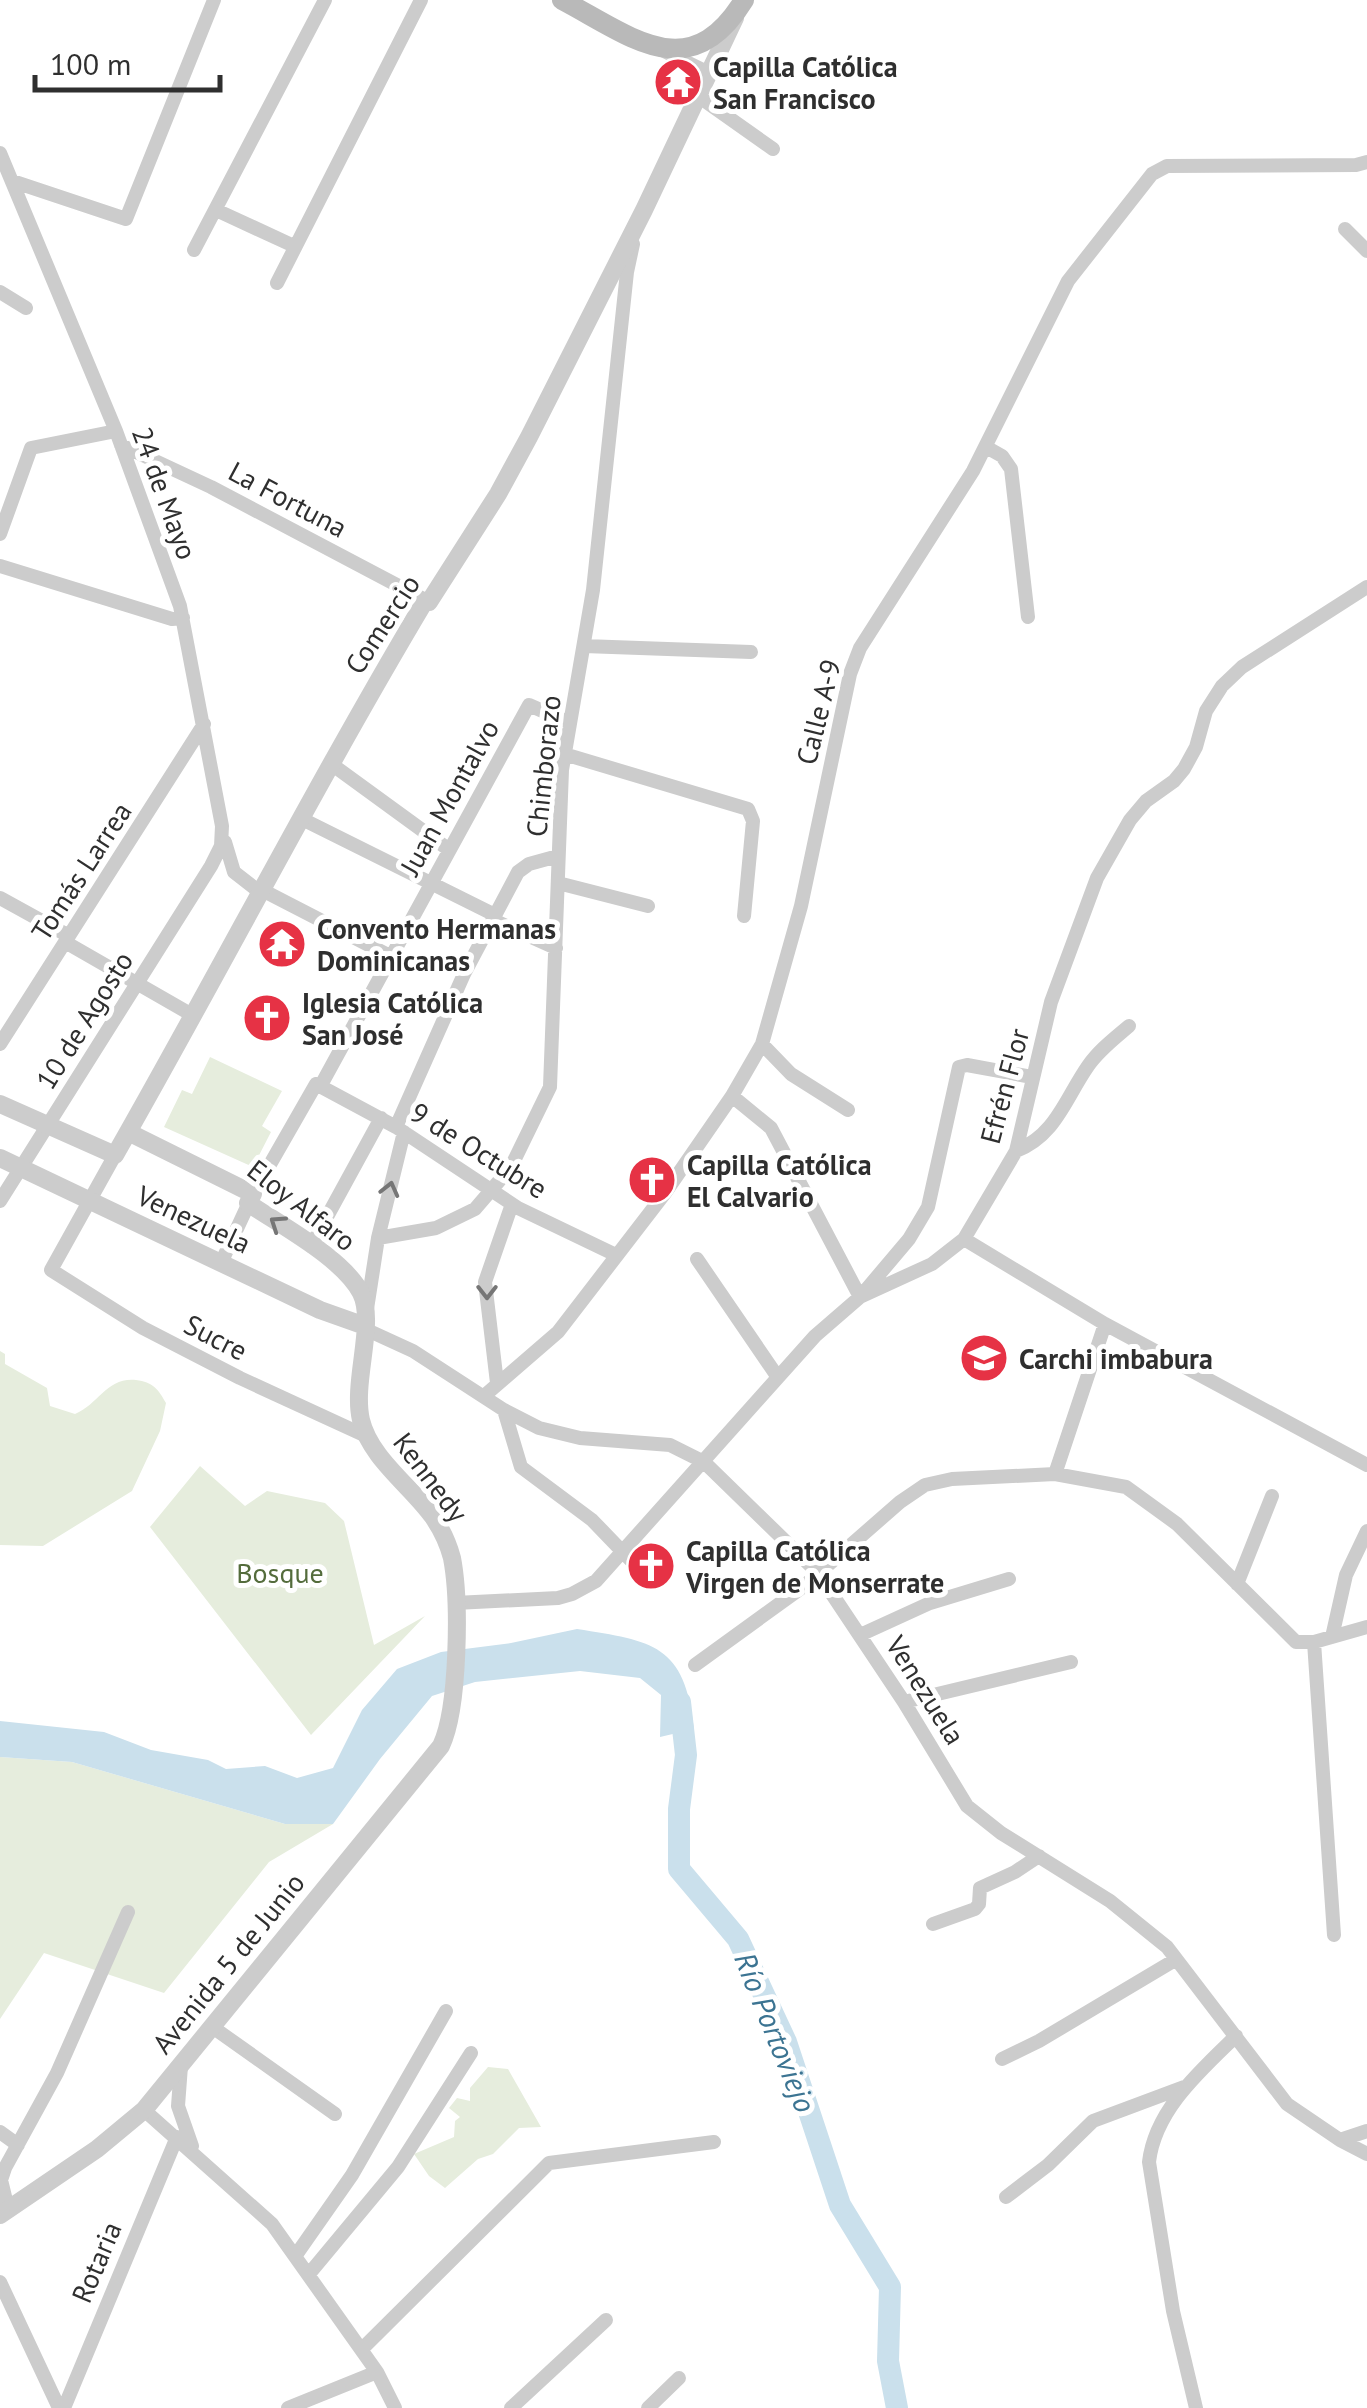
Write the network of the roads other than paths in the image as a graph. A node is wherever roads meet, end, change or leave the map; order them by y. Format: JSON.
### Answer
{"nodes":[{"id":1,"x":214,"y":0,"type":"edge"},
{"id":2,"x":325,"y":0,"type":"edge"},
{"id":3,"x":421,"y":0,"type":"edge"},
{"id":4,"x":562,"y":0,"type":"edge"},
{"id":5,"x":744,"y":0,"type":"edge"},
{"id":6,"x":653,"y":46,"type":"junction"},
{"id":7,"x":709,"y":72,"type":"junction"},
{"id":8,"x":698,"y":96,"type":"junction"},
{"id":9,"x":772,"y":149,"type":"dead end"},
{"id":10,"x":0,"y":153,"type":"edge"},
{"id":11,"x":1367,"y":162,"type":"edge"},
{"id":12,"x":12,"y":181,"type":"junction"},
{"id":13,"x":216,"y":210,"type":"junction"},
{"id":14,"x":644,"y":210,"type":"junction"},
{"id":15,"x":1345,"y":228,"type":"dead end"},
{"id":16,"x":294,"y":246,"type":"junction"},
{"id":17,"x":194,"y":250,"type":"dead end"},
{"id":18,"x":1367,"y":250,"type":"edge"},
{"id":19,"x":277,"y":283,"type":"dead end"},
{"id":20,"x":0,"y":292,"type":"edge"},
{"id":21,"x":600,"y":294,"type":"junction"},
{"id":22,"x":26,"y":308,"type":"dead end"},
{"id":23,"x":625,"y":308,"type":"junction"},
{"id":24,"x":119,"y":438,"type":"junction"},
{"id":25,"x":986,"y":446,"type":"junction"},
{"id":26,"x":0,"y":534,"type":"edge"},
{"id":27,"x":0,"y":566,"type":"edge"},
{"id":28,"x":1367,"y":587,"type":"edge"},
{"id":29,"x":427,"y":601,"type":"junction"},
{"id":30,"x":1028,"y":617,"type":"dead end"},
{"id":31,"x":183,"y":618,"type":"junction"},
{"id":32,"x":584,"y":646,"type":"junction"},
{"id":33,"x":752,"y":652,"type":"dead end"},
{"id":34,"x":204,"y":724,"type":"junction"},
{"id":35,"x":570,"y":724,"type":"junction"},
{"id":36,"x":208,"y":748,"type":"junction"},
{"id":37,"x":186,"y":754,"type":"junction"},
{"id":38,"x":564,"y":754,"type":"junction"},
{"id":39,"x":330,"y":762,"type":"junction"},
{"id":40,"x":300,"y":818,"type":"junction"},
{"id":41,"x":222,"y":826,"type":"junction"},
{"id":42,"x":448,"y":849,"type":"junction"},
{"id":43,"x":558,"y":856,"type":"junction"},
{"id":44,"x":211,"y":866,"type":"junction"},
{"id":45,"x":430,"y":882,"type":"junction"},
{"id":46,"x":558,"y":883,"type":"junction"},
{"id":47,"x":261,"y":891,"type":"junction"},
{"id":48,"x":0,"y":898,"type":"edge"},
{"id":49,"x":648,"y":906,"type":"dead end"},
{"id":50,"x":744,"y":916,"type":"dead end"},
{"id":51,"x":494,"y":918,"type":"junction"},
{"id":52,"x":67,"y":939,"type":"junction"},
{"id":53,"x":556,"y":948,"type":"junction"},
{"id":54,"x":390,"y":956,"type":"junction"},
{"id":55,"x":135,"y":983,"type":"junction"},
{"id":56,"x":194,"y":1016,"type":"junction"},
{"id":57,"x":1129,"y":1026,"type":"dead end"},
{"id":58,"x":0,"y":1044,"type":"edge"},
{"id":59,"x":762,"y":1044,"type":"junction"},
{"id":60,"x":1032,"y":1077,"type":"junction"},
{"id":61,"x":318,"y":1085,"type":"junction"},
{"id":62,"x":732,"y":1096,"type":"junction"},
{"id":63,"x":0,"y":1104,"type":"edge"},
{"id":64,"x":848,"y":1110,"type":"dead end"},
{"id":65,"x":381,"y":1118,"type":"junction"},
{"id":66,"x":48,"y":1125,"type":"junction"},
{"id":67,"x":400,"y":1129,"type":"junction"},
{"id":68,"x":128,"y":1132,"type":"junction"},
{"id":69,"x":1016,"y":1150,"type":"junction"},
{"id":70,"x":115,"y":1154,"type":"junction"},
{"id":71,"x":0,"y":1158,"type":"edge"},
{"id":72,"x":511,"y":1167,"type":"junction"},
{"id":73,"x":22,"y":1168,"type":"junction"},
{"id":74,"x":492,"y":1190,"type":"junction"},
{"id":75,"x":251,"y":1199,"type":"junction"},
{"id":76,"x":0,"y":1201,"type":"edge"},
{"id":77,"x":90,"y":1201,"type":"junction"},
{"id":78,"x":515,"y":1206,"type":"junction"},
{"id":79,"x":378,"y":1238,"type":"junction"},
{"id":80,"x":964,"y":1239,"type":"junction"},
{"id":81,"x":311,"y":1246,"type":"junction"},
{"id":82,"x":616,"y":1255,"type":"junction"},
{"id":83,"x":697,"y":1259,"type":"dead end"},
{"id":84,"x":220,"y":1263,"type":"junction"},
{"id":85,"x":51,"y":1270,"type":"joint"},
{"id":86,"x":860,"y":1297,"type":"junction"},
{"id":87,"x":366,"y":1323,"type":"junction"},
{"id":88,"x":1105,"y":1324,"type":"junction"},
{"id":89,"x":496,"y":1376,"type":"junction"},
{"id":90,"x":777,"y":1376,"type":"junction"},
{"id":91,"x":484,"y":1396,"type":"junction"},
{"id":92,"x":504,"y":1410,"type":"junction"},
{"id":93,"x":366,"y":1436,"type":"junction"},
{"id":94,"x":704,"y":1462,"type":"junction"},
{"id":95,"x":1367,"y":1465,"type":"edge"},
{"id":96,"x":1054,"y":1474,"type":"junction"},
{"id":97,"x":1272,"y":1496,"type":"dead end"},
{"id":98,"x":1367,"y":1531,"type":"edge"},
{"id":99,"x":624,"y":1552,"type":"junction"},
{"id":100,"x":643,"y":1573,"type":"dead end"},
{"id":101,"x":818,"y":1573,"type":"junction"},
{"id":102,"x":1009,"y":1579,"type":"dead end"},
{"id":103,"x":1237,"y":1584,"type":"junction"},
{"id":104,"x":455,"y":1608,"type":"junction"},
{"id":105,"x":1367,"y":1627,"type":"edge"},
{"id":106,"x":860,"y":1635,"type":"junction"},
{"id":107,"x":1332,"y":1637,"type":"junction"},
{"id":108,"x":1314,"y":1642,"type":"junction"},
{"id":109,"x":1071,"y":1662,"type":"dead end"},
{"id":110,"x":695,"y":1665,"type":"dead end"},
{"id":111,"x":904,"y":1702,"type":"junction"},
{"id":112,"x":453,"y":1706,"type":"joint"},
{"id":113,"x":1040,"y":1856,"type":"junction"},
{"id":114,"x":128,"y":1912,"type":"dead end"},
{"id":115,"x":933,"y":1924,"type":"dead end"},
{"id":116,"x":1334,"y":1936,"type":"dead end"},
{"id":117,"x":1175,"y":1960,"type":"junction"},
{"id":118,"x":446,"y":2012,"type":"dead end"},
{"id":119,"x":212,"y":2026,"type":"junction"},
{"id":120,"x":1236,"y":2036,"type":"junction"},
{"id":121,"x":472,"y":2053,"type":"dead end"},
{"id":122,"x":1002,"y":2059,"type":"dead end"},
{"id":123,"x":182,"y":2065,"type":"junction"},
{"id":124,"x":1184,"y":2087,"type":"junction"},
{"id":125,"x":144,"y":2110,"type":"junction"},
{"id":126,"x":335,"y":2114,"type":"dead end"},
{"id":127,"x":1367,"y":2131,"type":"edge"},
{"id":128,"x":0,"y":2132,"type":"edge"},
{"id":129,"x":177,"y":2137,"type":"junction"},
{"id":130,"x":1340,"y":2140,"type":"junction"},
{"id":131,"x":714,"y":2142,"type":"dead end"},
{"id":132,"x":18,"y":2146,"type":"junction"},
{"id":133,"x":195,"y":2152,"type":"junction"},
{"id":134,"x":1367,"y":2154,"type":"edge"},
{"id":135,"x":1006,"y":2197,"type":"dead end"},
{"id":136,"x":4,"y":2212,"type":"edge"},
{"id":137,"x":296,"y":2256,"type":"junction"},
{"id":138,"x":309,"y":2274,"type":"junction"},
{"id":139,"x":0,"y":2282,"type":"edge"},
{"id":140,"x":606,"y":2320,"type":"dead end"},
{"id":141,"x":362,"y":2348,"type":"junction"},
{"id":142,"x":377,"y":2372,"type":"junction"},
{"id":143,"x":679,"y":2378,"type":"dead end"},
{"id":144,"x":62,"y":2408,"type":"edge"},
{"id":145,"x":288,"y":2408,"type":"edge"},
{"id":146,"x":396,"y":2408,"type":"edge"},
{"id":147,"x":511,"y":2408,"type":"edge"},
{"id":148,"x":648,"y":2408,"type":"edge"},
{"id":149,"x":1196,"y":2408,"type":"edge"}],
"edges":[{"from":1,"to":12,"type":"street"},
{"from":2,"to":13,"type":"street"},
{"from":3,"to":16,"type":"street"},
{"from":4,"to":6,"type":"main road"},
{"from":5,"to":6,"type":"main road"},
{"from":5,"to":7,"type":"street","name":"Comercio"},
{"from":6,"to":7,"type":"street"},
{"from":7,"to":8,"type":"street","name":"Comercio"},
{"from":8,"to":9,"type":"street"},
{"from":8,"to":14,"type":"street","name":"Comercio"},
{"from":10,"to":12,"type":"street","name":"24 de Mayo"},
{"from":11,"to":25,"type":"street","name":"Calle A-9"},
{"from":12,"to":24,"type":"street","name":"24 de Mayo"},
{"from":13,"to":16,"type":"street"},
{"from":13,"to":17,"type":"street"},
{"from":14,"to":21,"type":"street","name":"Comercio"},
{"from":14,"to":23,"type":"street","name":"Chimborazo"},
{"from":15,"to":18,"type":"street"},
{"from":16,"to":19,"type":"street"},
{"from":20,"to":22,"type":"street"},
{"from":21,"to":23,"type":"street"},
{"from":21,"to":29,"type":"street","name":"Comercio"},
{"from":23,"to":32,"type":"street","name":"Chimborazo"},
{"from":24,"to":26,"type":"street"},
{"from":24,"to":29,"type":"street","name":"La Fortuna"},
{"from":24,"to":31,"type":"street","name":"24 de Mayo"},
{"from":25,"to":30,"type":"street"},
{"from":25,"to":59,"type":"street","name":"Calle A-9"},
{"from":27,"to":31,"type":"street"},
{"from":28,"to":60,"type":"street","name":"Efrén Flor"},
{"from":29,"to":39,"type":"street","name":"Comercio"},
{"from":31,"to":34,"type":"street","name":"24 de Mayo"},
{"from":32,"to":33,"type":"street"},
{"from":32,"to":35,"type":"street","name":"Chimborazo"},
{"from":34,"to":36,"type":"street","name":"24 de Mayo"},
{"from":34,"to":37,"type":"street","name":"Tomás Larrea"},
{"from":35,"to":38,"type":"street","name":"Chimborazo"},
{"from":35,"to":42,"type":"street","name":"Juan Montalvo"},
{"from":36,"to":37,"type":"street"},
{"from":36,"to":41,"type":"street","name":"24 de Mayo"},
{"from":37,"to":52,"type":"street","name":"Tomás Larrea"},
{"from":38,"to":43,"type":"street","name":"Chimborazo"},
{"from":38,"to":50,"type":"street"},
{"from":39,"to":40,"type":"street","name":"Comercio"},
{"from":39,"to":42,"type":"street"},
{"from":40,"to":45,"type":"street"},
{"from":40,"to":47,"type":"street","name":"Comercio"},
{"from":41,"to":44,"type":"street","name":"24 de Mayo"},
{"from":41,"to":47,"type":"street"},
{"from":42,"to":45,"type":"street","name":"Juan Montalvo"},
{"from":43,"to":46,"type":"street","name":"Chimborazo"},
{"from":43,"to":51,"type":"street"},
{"from":44,"to":47,"type":"street"},
{"from":44,"to":55,"type":"street","name":"10 de Agosto"},
{"from":45,"to":51,"type":"street"},
{"from":45,"to":54,"type":"street","name":"Juan Montalvo"},
{"from":46,"to":49,"type":"street"},
{"from":46,"to":53,"type":"street","name":"Chimborazo"},
{"from":47,"to":54,"type":"street"},
{"from":47,"to":56,"type":"street","name":"Comercio"},
{"from":48,"to":52,"type":"street"},
{"from":51,"to":53,"type":"street"},
{"from":51,"to":67,"type":"street"},
{"from":52,"to":55,"type":"street"},
{"from":52,"to":58,"type":"street","name":"Tomás Larrea"},
{"from":53,"to":72,"type":"street","name":"Chimborazo"},
{"from":54,"to":61,"type":"street","name":"Juan Montalvo"},
{"from":55,"to":56,"type":"street"},
{"from":55,"to":66,"type":"street","name":"10 de Agosto"},
{"from":56,"to":68,"type":"street","name":"Comercio"},
{"from":57,"to":69,"type":"street"},
{"from":59,"to":62,"type":"street","name":"Calle A-9"},
{"from":59,"to":64,"type":"street"},
{"from":60,"to":69,"type":"street","name":"Efrén Flor"},
{"from":60,"to":86,"type":"street"},
{"from":61,"to":65,"type":"street","name":"9 de Octubre"},
{"from":61,"to":75,"type":"street","name":"Juan Montalvo"},
{"from":62,"to":82,"type":"street","name":"Calle A-9"},
{"from":62,"to":86,"type":"street"},
{"from":63,"to":66,"type":"street"},
{"from":65,"to":67,"type":"street","name":"9 de Octubre"},
{"from":65,"to":81,"type":"street"},
{"from":66,"to":70,"type":"street"},
{"from":66,"to":73,"type":"street","name":"10 de Agosto"},
{"from":67,"to":74,"type":"street","name":"9 de Octubre"},
{"from":79,"to":67,"type":"street","one_way":true},
{"from":68,"to":70,"type":"street","name":"Comercio"},
{"from":68,"to":75,"type":"street","name":"Eloy Alfaro"},
{"from":69,"to":80,"type":"street","name":"Efrén Flor"},
{"from":70,"to":77,"type":"street","name":"Comercio"},
{"from":71,"to":73,"type":"street","name":"Venezuela"},
{"from":72,"to":74,"type":"street","name":"Chimborazo"},
{"from":72,"to":78,"type":"street"},
{"from":73,"to":76,"type":"street","name":"10 de Agosto"},
{"from":73,"to":77,"type":"street","name":"Venezuela"},
{"from":74,"to":78,"type":"street","name":"9 de Octubre"},
{"from":74,"to":79,"type":"street","name":"Chimborazo"},
{"from":81,"to":75,"type":"street","name":"Eloy Alfaro","one_way":true},
{"from":75,"to":84,"type":"street","name":"Juan Montalvo"},
{"from":77,"to":84,"type":"street","name":"Venezuela"},
{"from":77,"to":85,"type":"street","name":"Comercio"},
{"from":78,"to":82,"type":"street","name":"9 de Octubre"},
{"from":78,"to":89,"type":"street","one_way":true},
{"from":79,"to":87,"type":"street"},
{"from":80,"to":86,"type":"street","name":"Efrén Flor"},
{"from":80,"to":88,"type":"street"},
{"from":81,"to":87,"type":"street","name":"Eloy Alfaro"},
{"from":82,"to":89,"type":"street","name":"Calle A-9"},
{"from":83,"to":90,"type":"street"},
{"from":84,"to":87,"type":"street","name":"Venezuela"},
{"from":85,"to":93,"type":"street","name":"Sucre"},
{"from":86,"to":90,"type":"street","name":"Efrén Flor"},
{"from":87,"to":91,"type":"street","name":"Venezuela"},
{"from":87,"to":93,"type":"street","name":"Kennedy"},
{"from":88,"to":95,"type":"street"},
{"from":88,"to":96,"type":"street"},
{"from":89,"to":91,"type":"street","name":"Calle A-9"},
{"from":90,"to":94,"type":"street","name":"Efrén Flor"},
{"from":91,"to":92,"type":"street","name":"Venezuela"},
{"from":92,"to":94,"type":"street","name":"Venezuela"},
{"from":92,"to":99,"type":"street"},
{"from":93,"to":104,"type":"street","name":"Kennedy"},
{"from":94,"to":99,"type":"street","name":"Efrén Flor"},
{"from":94,"to":101,"type":"street","name":"Venezuela"},
{"from":96,"to":101,"type":"street"},
{"from":96,"to":103,"type":"street"},
{"from":97,"to":103,"type":"street"},
{"from":98,"to":107,"type":"street"},
{"from":99,"to":100,"type":"street"},
{"from":99,"to":104,"type":"street","name":"Efrén Flor"},
{"from":101,"to":106,"type":"street","name":"Venezuela"},
{"from":101,"to":110,"type":"street"},
{"from":102,"to":106,"type":"street"},
{"from":103,"to":108,"type":"street"},
{"from":104,"to":112,"type":"street","name":"Kennedy"},
{"from":105,"to":107,"type":"street"},
{"from":106,"to":111,"type":"street","name":"Venezuela"},
{"from":107,"to":108,"type":"street"},
{"from":108,"to":116,"type":"street"},
{"from":109,"to":111,"type":"street"},
{"from":111,"to":113,"type":"street","name":"Venezuela"},
{"from":112,"to":119,"type":"street","name":"Avenida 5 de Junio"},
{"from":113,"to":115,"type":"street"},
{"from":113,"to":117,"type":"street","name":"Venezuela"},
{"from":114,"to":132,"type":"street"},
{"from":117,"to":120,"type":"street","name":"Venezuela"},
{"from":117,"to":122,"type":"street"},
{"from":118,"to":137,"type":"street"},
{"from":119,"to":123,"type":"street","name":"Avenida 5 de Junio"},
{"from":119,"to":126,"type":"street"},
{"from":120,"to":124,"type":"street"},
{"from":120,"to":130,"type":"street","name":"Venezuela"},
{"from":121,"to":138,"type":"street"},
{"from":123,"to":125,"type":"street","name":"Avenida 5 de Junio"},
{"from":123,"to":133,"type":"street"},
{"from":124,"to":135,"type":"street"},
{"from":124,"to":149,"type":"street"},
{"from":125,"to":129,"type":"street"},
{"from":125,"to":136,"type":"street","name":"Avenida 5 de Junio"},
{"from":127,"to":130,"type":"street"},
{"from":128,"to":132,"type":"street"},
{"from":129,"to":133,"type":"street"},
{"from":129,"to":144,"type":"street","name":"Rotaria"},
{"from":130,"to":134,"type":"street","name":"Venezuela"},
{"from":131,"to":141,"type":"street"},
{"from":132,"to":136,"type":"street"},
{"from":133,"to":137,"type":"street"},
{"from":137,"to":138,"type":"street"},
{"from":138,"to":141,"type":"street"},
{"from":139,"to":144,"type":"street"},
{"from":140,"to":147,"type":"street"},
{"from":141,"to":142,"type":"street"},
{"from":142,"to":145,"type":"street"},
{"from":142,"to":146,"type":"street"},
{"from":143,"to":148,"type":"street"}]}
